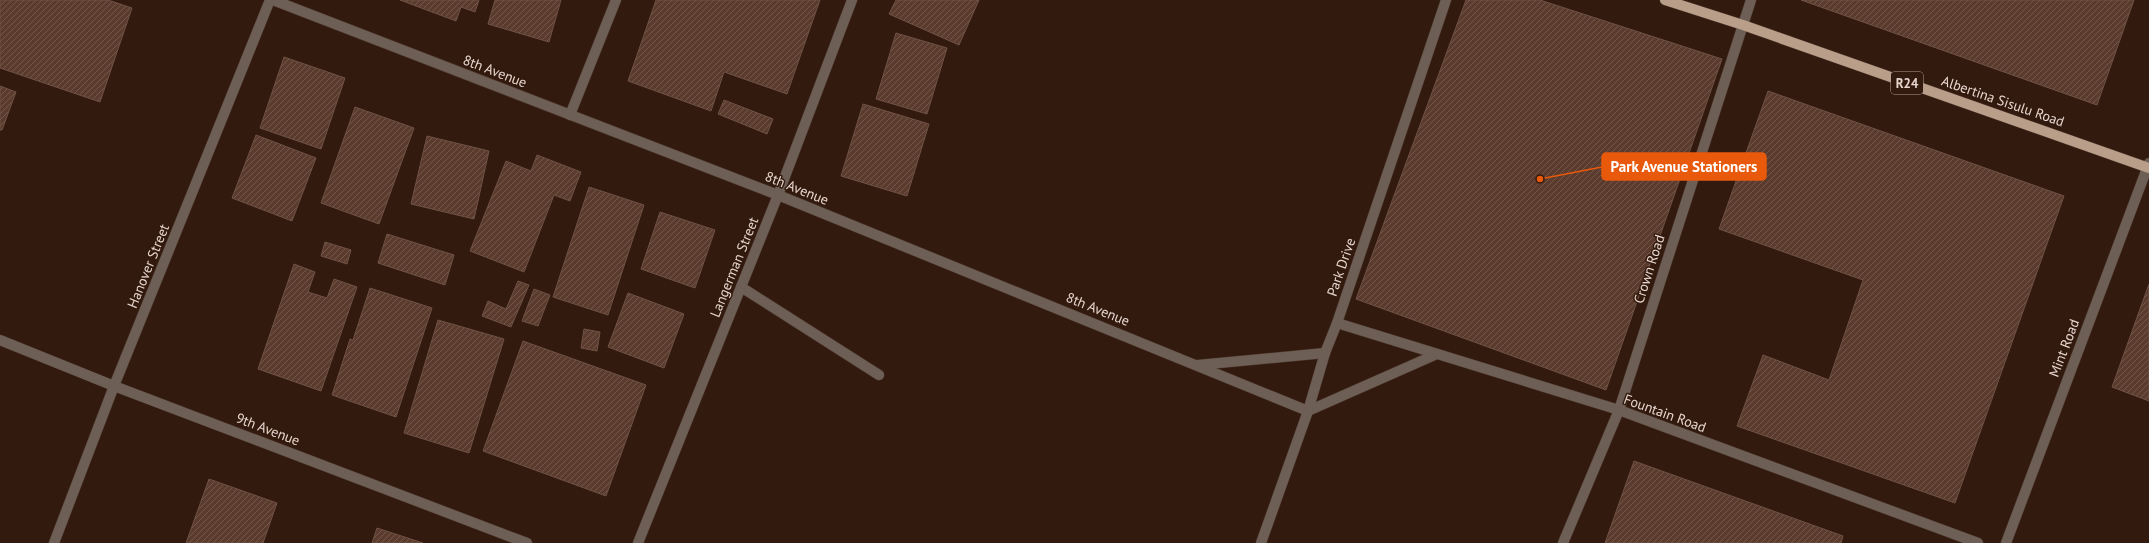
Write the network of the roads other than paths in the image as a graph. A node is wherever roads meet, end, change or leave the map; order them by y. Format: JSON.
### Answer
{"nodes":[{"id":1,"x":272,"y":0,"type":"edge"},
{"id":2,"x":616,"y":0,"type":"edge"},
{"id":3,"x":852,"y":0,"type":"edge"},
{"id":4,"x":1446,"y":0,"type":"edge"},
{"id":5,"x":1665,"y":0,"type":"edge"},
{"id":6,"x":1751,"y":0,"type":"edge"},
{"id":7,"x":1742,"y":24,"type":"junction"},
{"id":8,"x":570,"y":115,"type":"junction"},
{"id":9,"x":2148,"y":166,"type":"edge"},
{"id":10,"x":778,"y":195,"type":"junction"},
{"id":11,"x":741,"y":287,"type":"junction"},
{"id":12,"x":1336,"y":323,"type":"junction"},
{"id":13,"x":0,"y":340,"type":"edge"},
{"id":14,"x":1325,"y":353,"type":"junction"},
{"id":15,"x":1437,"y":354,"type":"junction"},
{"id":16,"x":1198,"y":365,"type":"junction"},
{"id":17,"x":878,"y":375,"type":"dead end"},
{"id":18,"x":114,"y":386,"type":"junction"},
{"id":19,"x":1619,"y":410,"type":"junction"},
{"id":20,"x":1308,"y":411,"type":"junction"},
{"id":21,"x":54,"y":543,"type":"edge"},
{"id":22,"x":527,"y":543,"type":"edge"},
{"id":23,"x":638,"y":543,"type":"edge"},
{"id":24,"x":1261,"y":543,"type":"edge"},
{"id":25,"x":1563,"y":543,"type":"edge"},
{"id":26,"x":1978,"y":543,"type":"edge"},
{"id":27,"x":2006,"y":543,"type":"edge"}],
"edges":[{"from":1,"to":8,"type":"street","name":"8th Avenue"},
{"from":1,"to":18,"type":"street","name":"Hanover Street"},
{"from":2,"to":8,"type":"street"},
{"from":3,"to":10,"type":"street","name":"Langerman Street"},
{"from":4,"to":12,"type":"street","name":"Park Drive"},
{"from":5,"to":7,"type":"main road","name":"Albertina Sisulu Road","number":"R24"},
{"from":6,"to":7,"type":"street","name":"Crown Road"},
{"from":7,"to":9,"type":"main road","name":"Albertina Sisulu Road","number":"R24"},
{"from":7,"to":19,"type":"street","name":"Crown Road"},
{"from":8,"to":10,"type":"street","name":"8th Avenue"},
{"from":9,"to":27,"type":"street","name":"Mint Road"},
{"from":10,"to":11,"type":"street","name":"Langerman Street"},
{"from":10,"to":16,"type":"street","name":"8th Avenue"},
{"from":11,"to":17,"type":"street"},
{"from":11,"to":23,"type":"street","name":"Langerman Street"},
{"from":12,"to":14,"type":"street","name":"Park Drive"},
{"from":12,"to":15,"type":"street","name":"Fountain Road"},
{"from":13,"to":18,"type":"street","name":"9th Avenue"},
{"from":14,"to":16,"type":"street"},
{"from":14,"to":20,"type":"street","name":"Park Drive"},
{"from":15,"to":19,"type":"street","name":"Fountain Road"},
{"from":15,"to":20,"type":"street"},
{"from":16,"to":20,"type":"street","name":"8th Avenue"},
{"from":18,"to":21,"type":"street","name":"Hanover Street"},
{"from":18,"to":22,"type":"street","name":"9th Avenue"},
{"from":19,"to":25,"type":"street","name":"Crown Road"},
{"from":19,"to":26,"type":"street","name":"Fountain Road"},
{"from":20,"to":24,"type":"street","name":"Park Drive"}]}
